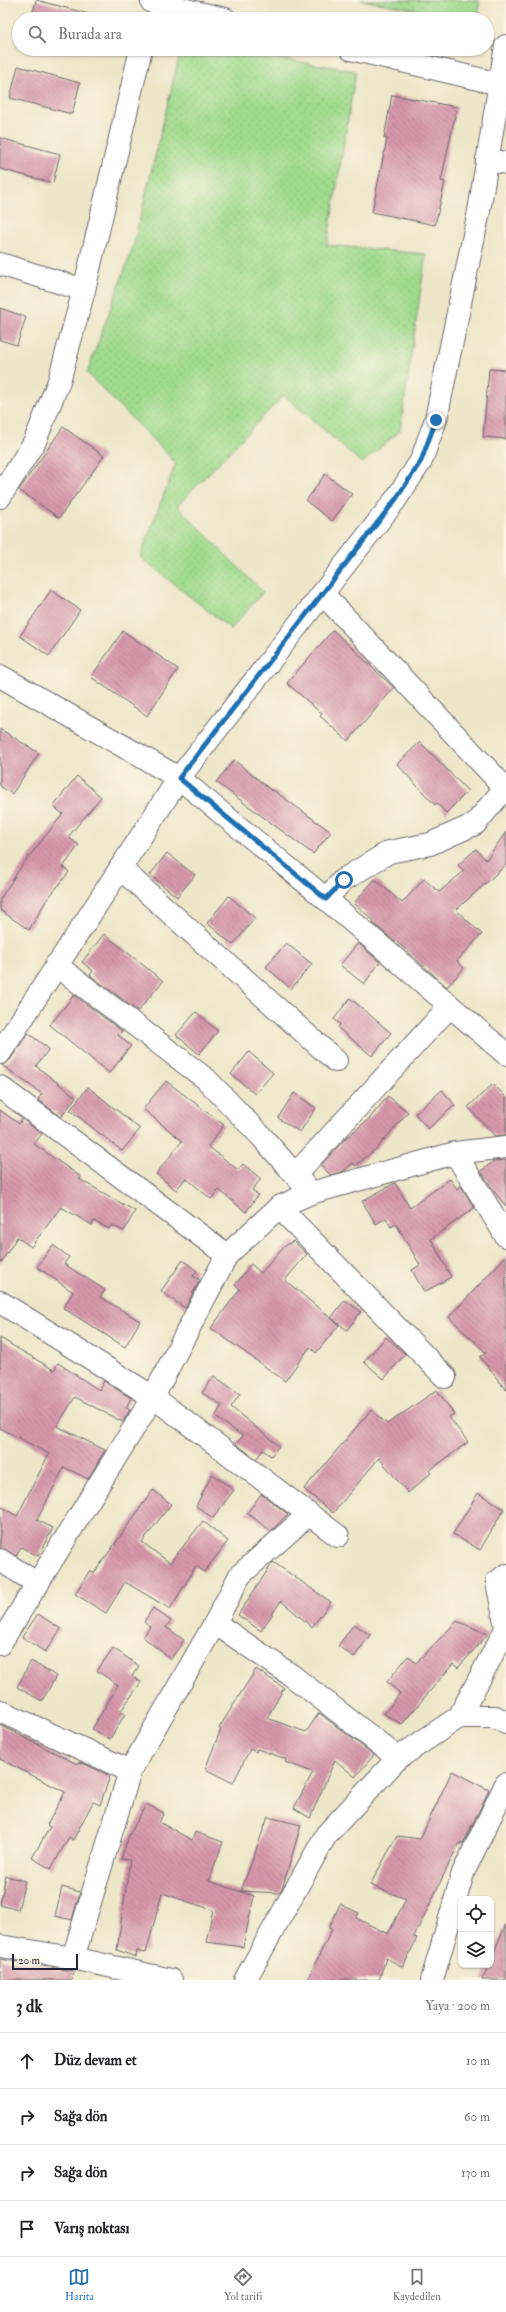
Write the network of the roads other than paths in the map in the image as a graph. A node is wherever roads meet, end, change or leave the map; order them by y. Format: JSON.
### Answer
{"nodes":[{"id":1,"x":151,"y":7,"type":"edge"},
{"id":2,"x":182,"y":12,"type":"edge"},
{"id":3,"x":506,"y":46,"type":"edge"},
{"id":4,"x":139,"y":56,"type":"edge"},
{"id":5,"x":381,"y":56,"type":"edge"},
{"id":6,"x":500,"y":84,"type":"junction"},
{"id":7,"x":496,"y":161,"type":"edge"},
{"id":8,"x":0,"y":264,"type":"edge"},
{"id":9,"x":84,"y":290,"type":"junction"},
{"id":10,"x":0,"y":497,"type":"edge"},
{"id":11,"x":323,"y":594,"type":"junction"},
{"id":12,"x":0,"y":676,"type":"edge"},
{"id":13,"x":179,"y":778,"type":"junction"},
{"id":14,"x":506,"y":789,"type":"edge"},
{"id":15,"x":120,"y":868,"type":"junction"},
{"id":16,"x":326,"y":899,"type":"junction"},
{"id":17,"x":56,"y":965,"type":"junction"},
{"id":18,"x":450,"y":1006,"type":"junction"},
{"id":19,"x":7,"y":1029,"type":"edge"},
{"id":20,"x":0,"y":1053,"type":"edge"},
{"id":21,"x":506,"y":1054,"type":"edge"},
{"id":22,"x":336,"y":1061,"type":"dead end"},
{"id":23,"x":0,"y":1087,"type":"edge"},
{"id":24,"x":506,"y":1147,"type":"edge"},
{"id":25,"x":455,"y":1153,"type":"junction"},
{"id":26,"x":295,"y":1175,"type":"junction"},
{"id":27,"x":311,"y":1193,"type":"junction"},
{"id":28,"x":279,"y":1207,"type":"junction"},
{"id":29,"x":506,"y":1236,"type":"edge"},
{"id":30,"x":227,"y":1255,"type":"junction"},
{"id":31,"x":0,"y":1302,"type":"edge"},
{"id":32,"x":445,"y":1377,"type":"dead end"},
{"id":33,"x":153,"y":1397,"type":"junction"},
{"id":34,"x":308,"y":1515,"type":"junction"},
{"id":35,"x":338,"y":1536,"type":"dead end"},
{"id":36,"x":0,"y":1560,"type":"edge"},
{"id":37,"x":506,"y":1575,"type":"edge"},
{"id":38,"x":38,"y":1584,"type":"junction"},
{"id":39,"x":215,"y":1623,"type":"junction"},
{"id":40,"x":506,"y":1628,"type":"edge"},
{"id":41,"x":0,"y":1644,"type":"edge"},
{"id":42,"x":0,"y":1711,"type":"edge"},
{"id":43,"x":460,"y":1717,"type":"junction"},
{"id":44,"x":506,"y":1723,"type":"edge"},
{"id":45,"x":398,"y":1758,"type":"junction"},
{"id":46,"x":130,"y":1771,"type":"junction"},
{"id":47,"x":506,"y":1784,"type":"edge"},
{"id":48,"x":0,"y":1946,"type":"edge"},
{"id":49,"x":73,"y":1958,"type":"junction"},
{"id":50,"x":171,"y":1980,"type":"edge"},
{"id":51,"x":245,"y":1980,"type":"edge"},
{"id":52,"x":432,"y":1980,"type":"edge"}],
"edges":[{"from":1,"to":2,"type":"street"},
{"from":3,"to":6,"type":"street"},
{"from":4,"to":9,"type":"street"},
{"from":5,"to":6,"type":"street"},
{"from":6,"to":7,"type":"street"},
{"from":7,"to":11,"type":"street"},
{"from":8,"to":9,"type":"street"},
{"from":9,"to":10,"type":"street"},
{"from":11,"to":13,"type":"street"},
{"from":11,"to":14,"type":"street"},
{"from":12,"to":13,"type":"street"},
{"from":13,"to":15,"type":"street"},
{"from":13,"to":16,"type":"street"},
{"from":14,"to":16,"type":"street"},
{"from":15,"to":17,"type":"street"},
{"from":15,"to":22,"type":"street"},
{"from":16,"to":18,"type":"street"},
{"from":17,"to":19,"type":"street"},
{"from":17,"to":26,"type":"street"},
{"from":18,"to":21,"type":"street"},
{"from":18,"to":26,"type":"street"},
{"from":19,"to":20,"type":"street"},
{"from":23,"to":30,"type":"street"},
{"from":24,"to":25,"type":"street"},
{"from":25,"to":27,"type":"street"},
{"from":25,"to":29,"type":"street"},
{"from":26,"to":27,"type":"street"},
{"from":27,"to":28,"type":"street"},
{"from":28,"to":30,"type":"street"},
{"from":28,"to":32,"type":"street"},
{"from":30,"to":33,"type":"street"},
{"from":31,"to":33,"type":"street"},
{"from":33,"to":34,"type":"street"},
{"from":33,"to":38,"type":"street"},
{"from":34,"to":35,"type":"street"},
{"from":34,"to":39,"type":"street"},
{"from":36,"to":38,"type":"street"},
{"from":37,"to":40,"type":"street"},
{"from":38,"to":41,"type":"street"},
{"from":39,"to":45,"type":"street"},
{"from":39,"to":46,"type":"street"},
{"from":40,"to":43,"type":"street"},
{"from":42,"to":46,"type":"street"},
{"from":43,"to":44,"type":"street"},
{"from":43,"to":45,"type":"street"},
{"from":45,"to":51,"type":"street"},
{"from":46,"to":49,"type":"street"},
{"from":47,"to":52,"type":"street"},
{"from":48,"to":49,"type":"street"},
{"from":49,"to":50,"type":"street"}]}
